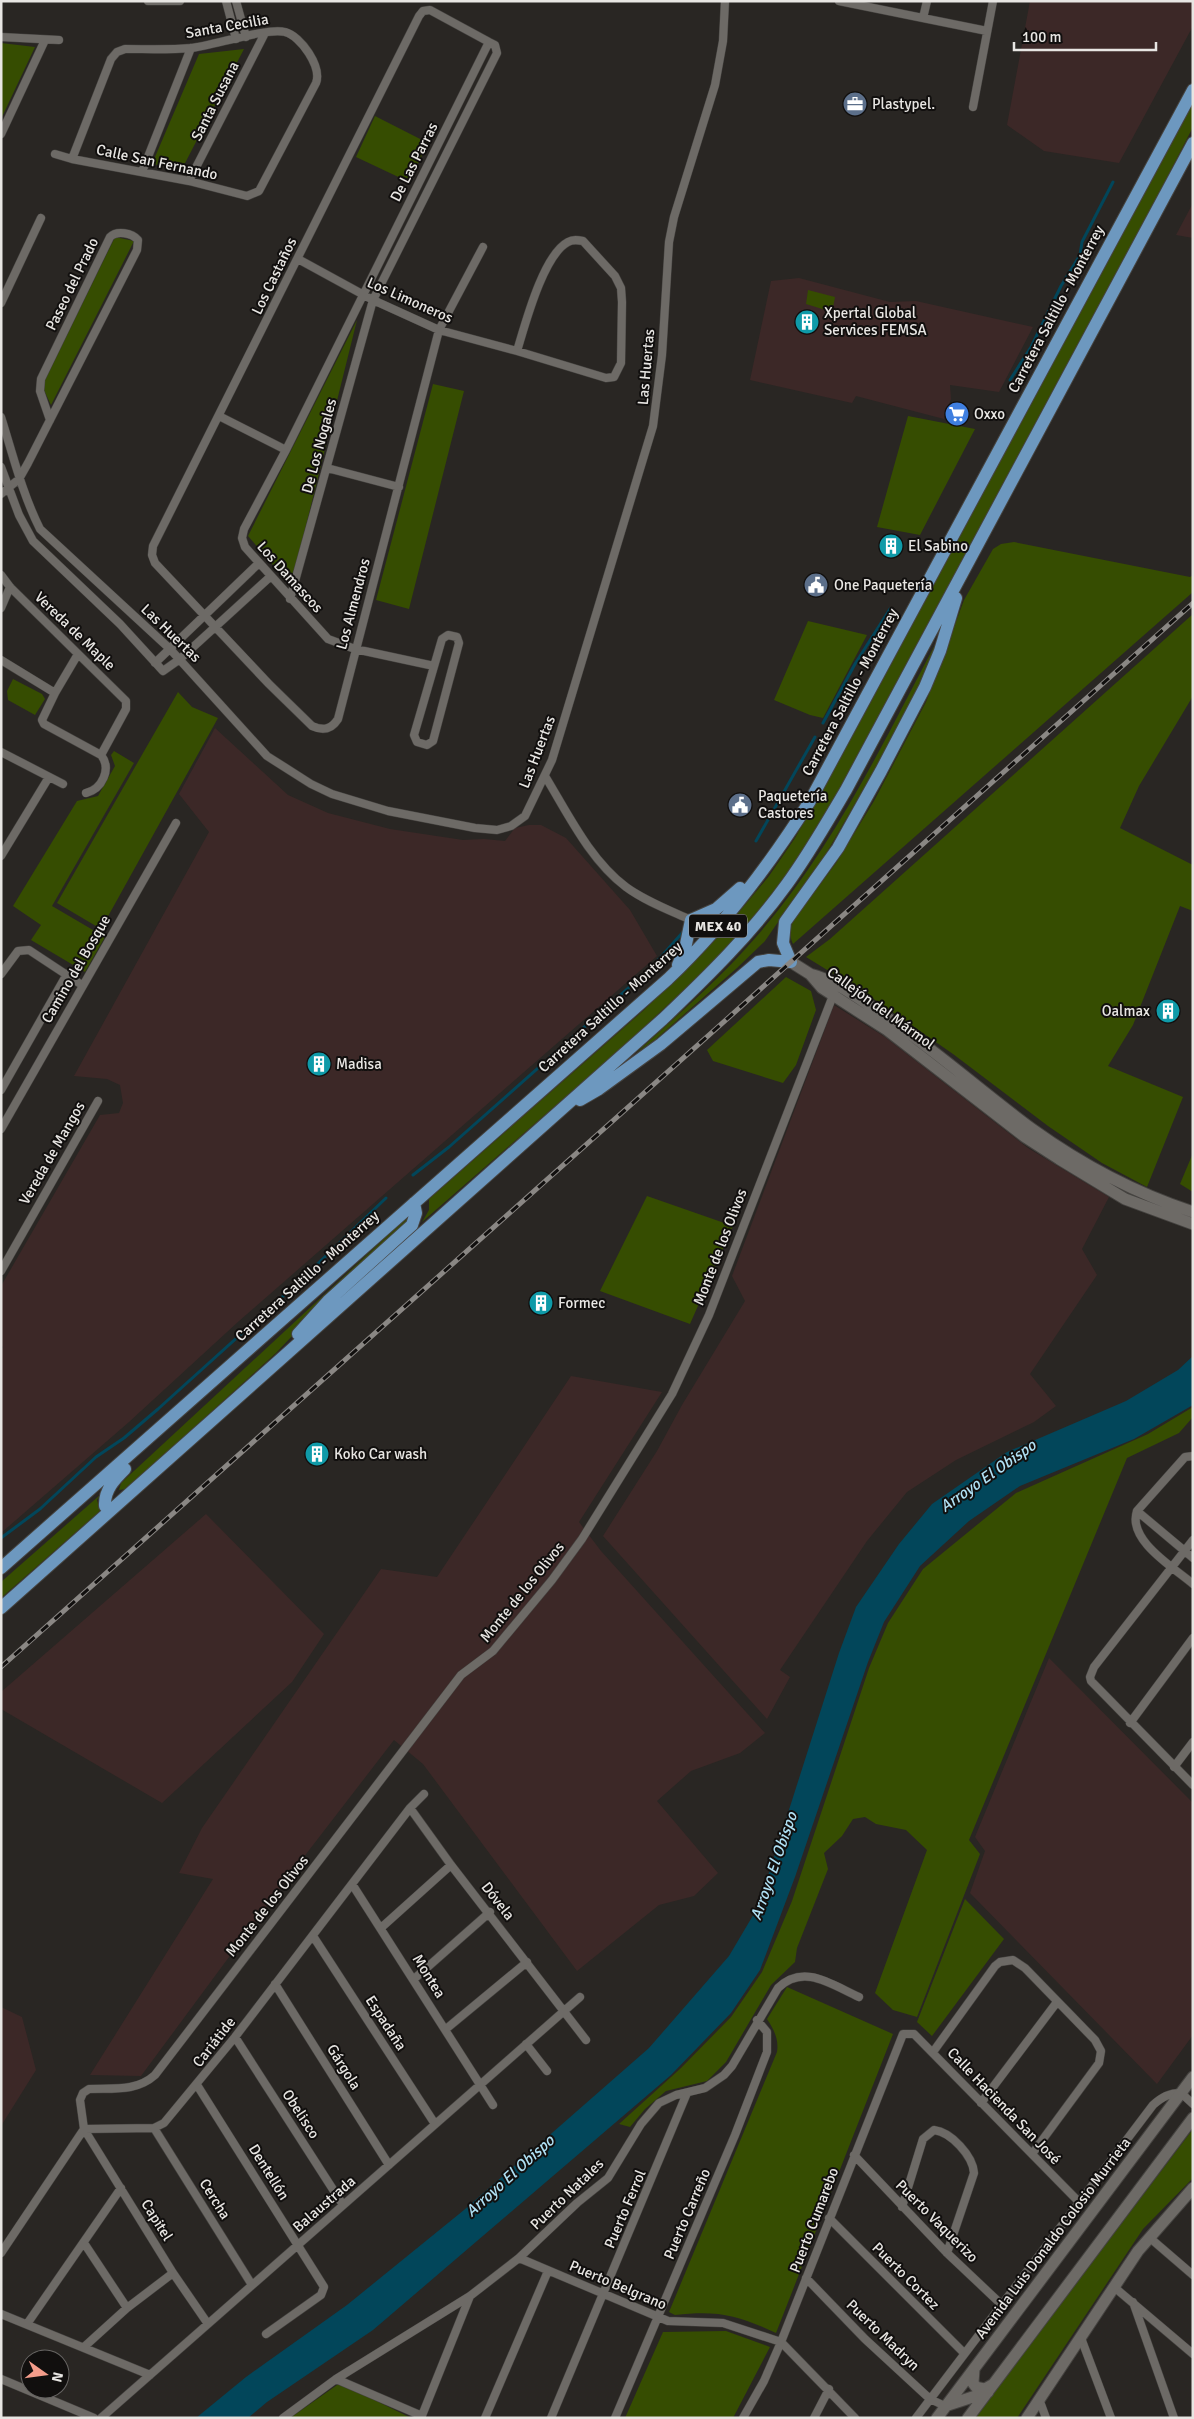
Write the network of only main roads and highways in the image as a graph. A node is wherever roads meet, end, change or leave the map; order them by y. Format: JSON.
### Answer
{"nodes":[{"id":1,"x":1193,"y":90,"type":"edge"},
{"id":2,"x":1193,"y":143,"type":"edge"},
{"id":3,"x":958,"y":584,"type":"junction"},
{"id":4,"x":772,"y":858,"type":"junction"},
{"id":5,"x":668,"y":979,"type":"junction"},
{"id":6,"x":563,"y":1107,"type":"junction"},
{"id":7,"x":414,"y":1203,"type":"junction"},
{"id":8,"x":259,"y":1377,"type":"junction"},
{"id":9,"x":212,"y":1383,"type":"junction"},
{"id":10,"x":109,"y":1511,"type":"junction"},
{"id":11,"x":1,"y":1568,"type":"edge"},
{"id":12,"x":1,"y":1608,"type":"edge"}],
"edges":[{"from":1,"to":4,"type":"main road","name":"Carretera Saltillo - Monterrey","number":"MEX 40"},
{"from":2,"to":3,"type":"main road","number":"MEX 40"},
{"from":3,"to":6,"type":"main road","number":"MEX 40"},
{"from":3,"to":6,"type":"main road"},
{"from":4,"to":5,"type":"main road","name":"Carretera Saltillo - Monterrey","number":"MEX 40"},
{"from":4,"to":5,"type":"main road"},
{"from":5,"to":7,"type":"main road","name":"Carretera Saltillo - Monterrey","number":"MEX 40"},
{"from":6,"to":8,"type":"main road","number":"MEX 40"},
{"from":7,"to":8,"type":"main road"},
{"from":7,"to":9,"type":"main road","name":"Carretera Saltillo - Monterrey","number":"MEX 40"},
{"from":8,"to":10,"type":"main road","number":"MEX 40"},
{"from":9,"to":10,"type":"main road"},
{"from":9,"to":11,"type":"main road","name":"Carretera Saltillo - Monterrey","number":"MEX 40"},
{"from":10,"to":12,"type":"main road","number":"MEX 40"}]}
